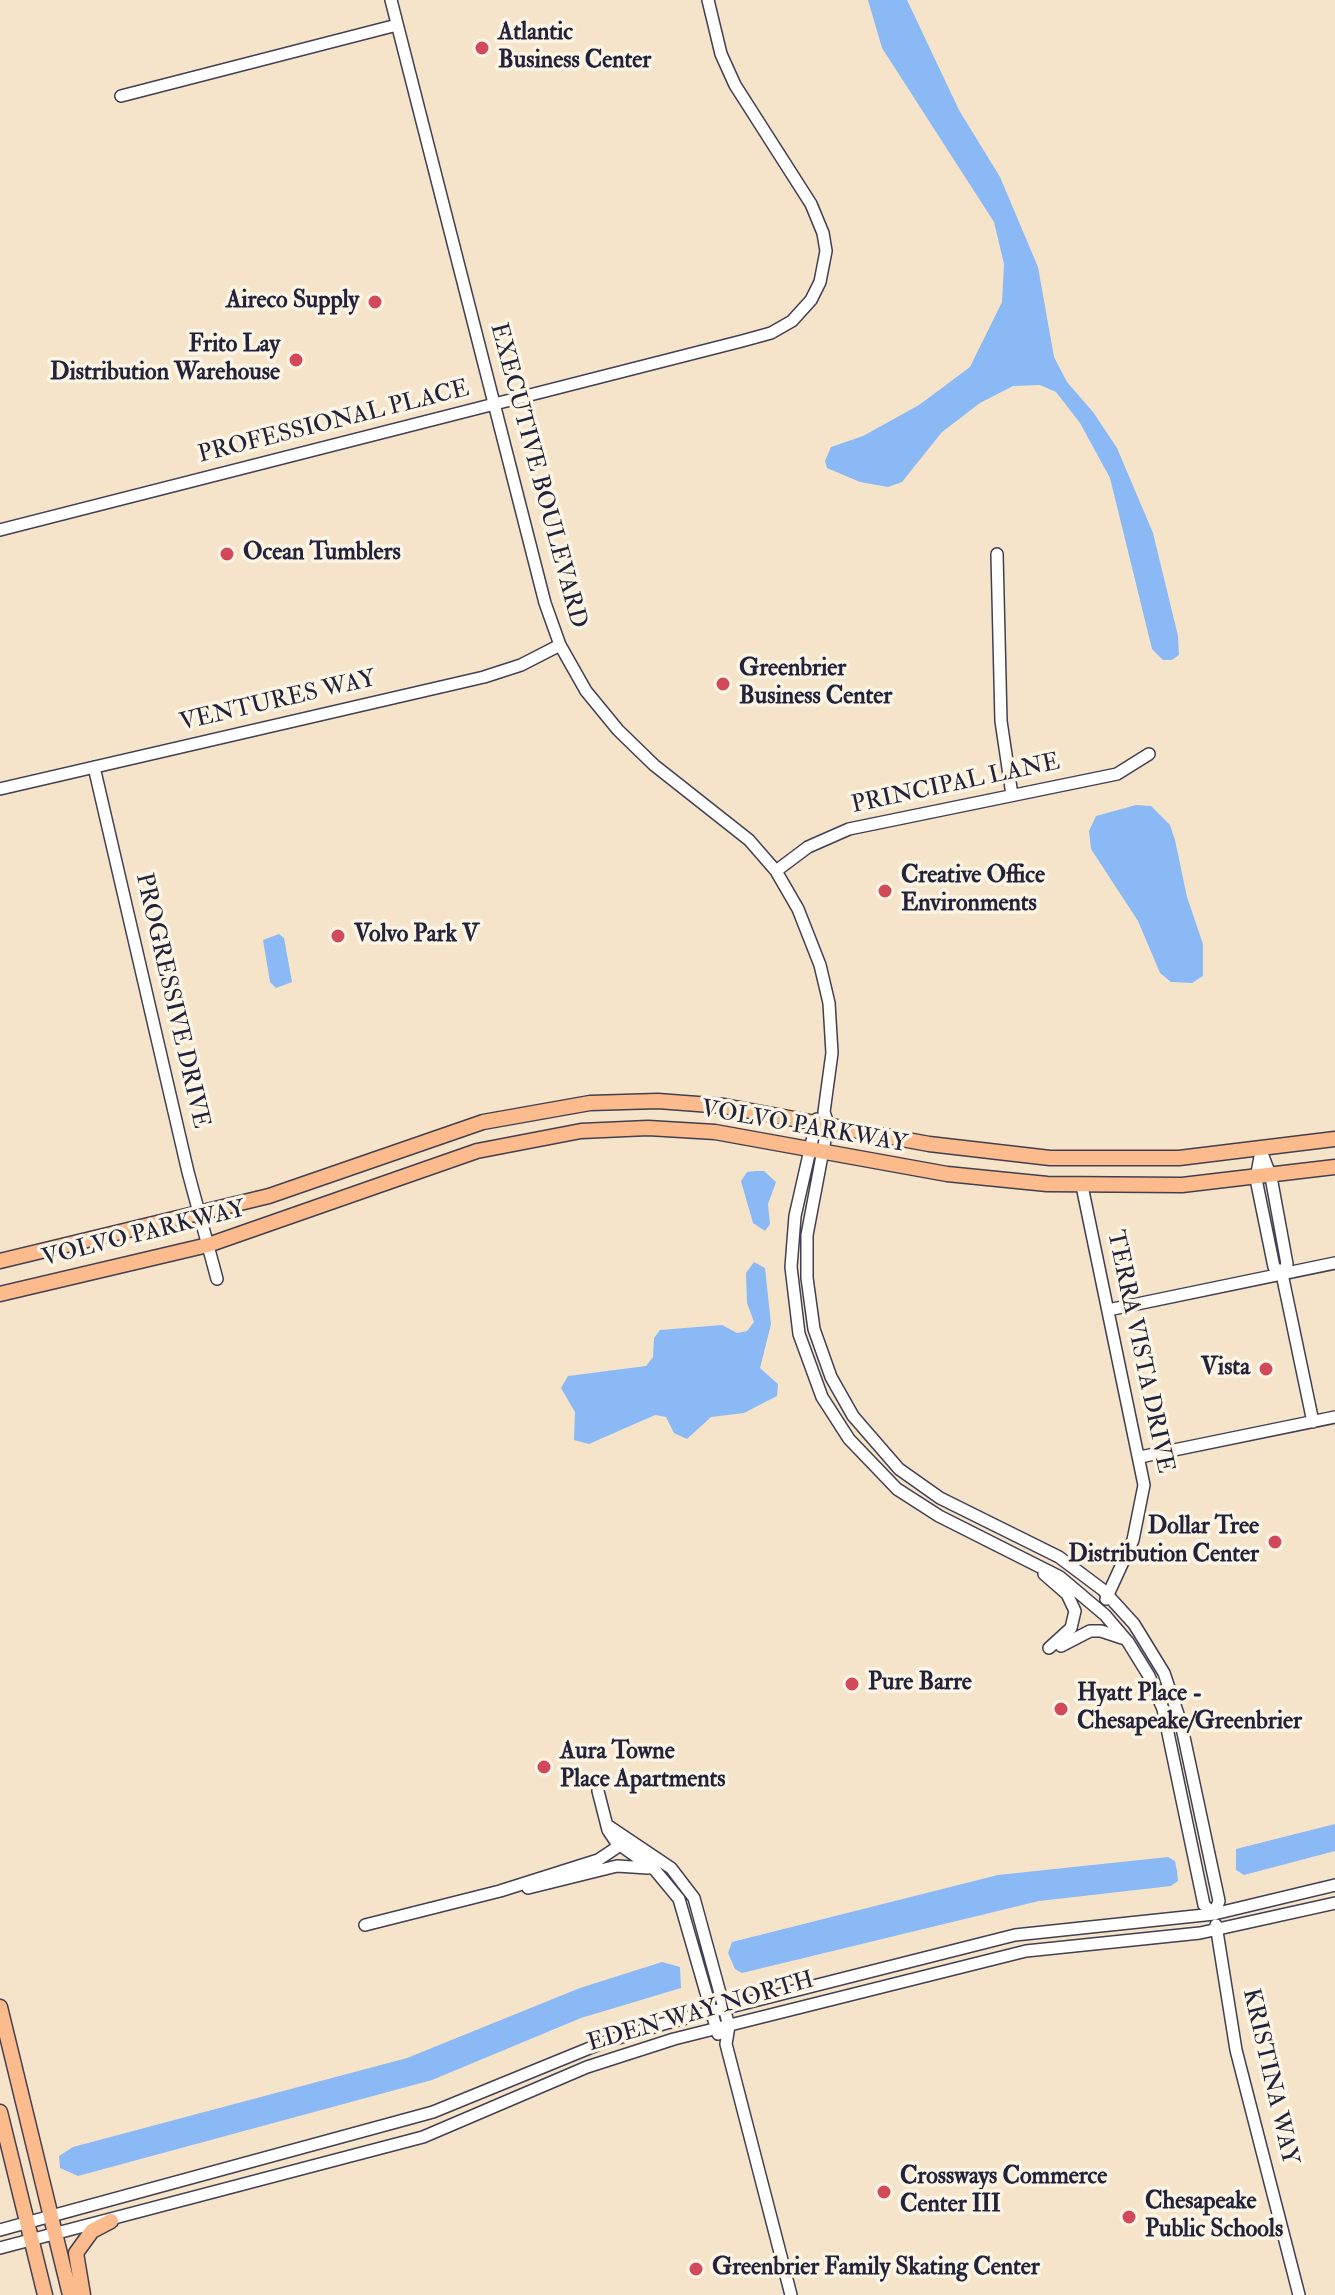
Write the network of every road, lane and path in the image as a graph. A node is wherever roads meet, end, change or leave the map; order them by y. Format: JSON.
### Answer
{"nodes":[{"id":1,"x":391,"y":0,"type":"edge"},
{"id":2,"x":708,"y":0,"type":"edge"},
{"id":3,"x":397,"y":25,"type":"junction"},
{"id":4,"x":121,"y":96,"type":"dead end"},
{"id":5,"x":494,"y":405,"type":"junction"},
{"id":6,"x":0,"y":530,"type":"edge"},
{"id":7,"x":997,"y":554,"type":"dead end"},
{"id":8,"x":560,"y":645,"type":"junction"},
{"id":9,"x":1149,"y":754,"type":"dead end"},
{"id":10,"x":94,"y":767,"type":"junction"},
{"id":11,"x":0,"y":789,"type":"edge"},
{"id":12,"x":1012,"y":795,"type":"junction"},
{"id":13,"x":776,"y":871,"type":"junction"},
{"id":14,"x":822,"y":1119,"type":"junction"},
{"id":15,"x":1335,"y":1139,"type":"edge"},
{"id":16,"x":816,"y":1150,"type":"junction"},
{"id":17,"x":1261,"y":1151,"type":"junction"},
{"id":18,"x":1335,"y":1167,"type":"edge"},
{"id":19,"x":1263,"y":1178,"type":"junction"},
{"id":20,"x":1082,"y":1186,"type":"junction"},
{"id":21,"x":200,"y":1214,"type":"junction"},
{"id":22,"x":208,"y":1245,"type":"junction"},
{"id":23,"x":0,"y":1261,"type":"edge"},
{"id":24,"x":1335,"y":1263,"type":"edge"},
{"id":25,"x":1282,"y":1274,"type":"junction"},
{"id":26,"x":217,"y":1279,"type":"dead end"},
{"id":27,"x":0,"y":1294,"type":"edge"},
{"id":28,"x":1108,"y":1310,"type":"junction"},
{"id":29,"x":1335,"y":1417,"type":"edge"},
{"id":30,"x":1313,"y":1422,"type":"junction"},
{"id":31,"x":1140,"y":1457,"type":"junction"},
{"id":32,"x":1028,"y":1560,"type":"junction"},
{"id":33,"x":1107,"y":1594,"type":"junction"},
{"id":34,"x":1105,"y":1615,"type":"junction"},
{"id":35,"x":1127,"y":1641,"type":"junction"},
{"id":36,"x":598,"y":1791,"type":"dead end"},
{"id":37,"x":628,"y":1845,"type":"junction"},
{"id":38,"x":655,"y":1870,"type":"junction"},
{"id":39,"x":560,"y":1880,"type":"junction"},
{"id":40,"x":1335,"y":1885,"type":"edge"},
{"id":41,"x":500,"y":1891,"type":"junction"},
{"id":42,"x":1335,"y":1903,"type":"edge"},
{"id":43,"x":1214,"y":1914,"type":"junction"},
{"id":44,"x":365,"y":1925,"type":"dead end"},
{"id":45,"x":1217,"y":1931,"type":"junction"},
{"id":46,"x":0,"y":2007,"type":"edge"},
{"id":47,"x":724,"y":2009,"type":"junction"},
{"id":48,"x":710,"y":2012,"type":"junction"},
{"id":49,"x":729,"y":2026,"type":"junction"},
{"id":50,"x":714,"y":2029,"type":"junction"},
{"id":51,"x":726,"y":2044,"type":"junction"},
{"id":52,"x":0,"y":2112,"type":"edge"},
{"id":53,"x":51,"y":2214,"type":"junction"},
{"id":54,"x":27,"y":2221,"type":"junction"},
{"id":55,"x":111,"y":2221,"type":"junction"},
{"id":56,"x":0,"y":2230,"type":"edge"},
{"id":57,"x":55,"y":2235,"type":"junction"},
{"id":58,"x":32,"y":2240,"type":"junction"},
{"id":59,"x":0,"y":2248,"type":"edge"},
{"id":60,"x":45,"y":2295,"type":"edge"},
{"id":61,"x":70,"y":2295,"type":"edge"},
{"id":62,"x":83,"y":2295,"type":"edge"},
{"id":63,"x":791,"y":2295,"type":"edge"},
{"id":64,"x":1299,"y":2295,"type":"edge"}],
"edges":[{"from":1,"to":3,"type":"street","name":"EXECUTIVE BOULEVARD"},
{"from":2,"to":5,"type":"street","name":"PROFESSIONAL PLACE"},
{"from":3,"to":4,"type":"street"},
{"from":3,"to":5,"type":"street","name":"EXECUTIVE BOULEVARD"},
{"from":5,"to":6,"type":"street","name":"PROFESSIONAL PLACE"},
{"from":5,"to":8,"type":"street","name":"EXECUTIVE BOULEVARD"},
{"from":7,"to":12,"type":"street"},
{"from":8,"to":10,"type":"street","name":"VENTURES WAY"},
{"from":8,"to":13,"type":"street","name":"EXECUTIVE BOULEVARD"},
{"from":9,"to":12,"type":"street","name":"PRINCIPAL LANE"},
{"from":10,"to":11,"type":"street","name":"VENTURES WAY"},
{"from":10,"to":21,"type":"street","name":"PROGRESSIVE DRIVE"},
{"from":12,"to":13,"type":"street","name":"PRINCIPAL LANE"},
{"from":13,"to":14,"type":"street","name":"EXECUTIVE BOULEVARD"},
{"from":14,"to":16,"type":"street","name":"EXECUTIVE BOULEVARD"},
{"from":14,"to":17,"type":"main road","name":"VOLVO PARKWAY"},
{"from":14,"to":21,"type":"main road","name":"VOLVO PARKWAY"},
{"from":15,"to":17,"type":"main road","name":"VOLVO PARKWAY"},
{"from":16,"to":20,"type":"main road","name":"VOLVO PARKWAY"},
{"from":16,"to":22,"type":"main road","name":"VOLVO PARKWAY"},
{"from":16,"to":32,"type":"street","name":"EXECUTIVE BOULEVARD"},
{"from":16,"to":33,"type":"street","name":"EXECUTIVE BOULEVARD"},
{"from":17,"to":19,"type":"street"},
{"from":18,"to":19,"type":"main road","name":"VOLVO PARKWAY"},
{"from":19,"to":20,"type":"main road","name":"VOLVO PARKWAY"},
{"from":19,"to":25,"type":"street"},
{"from":20,"to":28,"type":"street","name":"TERRA VISTA DRIVE"},
{"from":21,"to":22,"type":"street","name":"PROGRESSIVE DRIVE"},
{"from":21,"to":23,"type":"main road","name":"VOLVO PARKWAY"},
{"from":22,"to":26,"type":"street","name":"PROGRESSIVE DRIVE"},
{"from":22,"to":27,"type":"main road","name":"VOLVO PARKWAY"},
{"from":24,"to":25,"type":"street"},
{"from":25,"to":28,"type":"street"},
{"from":25,"to":30,"type":"street"},
{"from":28,"to":31,"type":"street","name":"TERRA VISTA DRIVE"},
{"from":29,"to":30,"type":"street"},
{"from":30,"to":31,"type":"street"},
{"from":31,"to":33,"type":"street","name":"TERRA VISTA DRIVE"},
{"from":32,"to":34,"type":"street","name":"EXECUTIVE BOULEVARD"},
{"from":32,"to":35,"type":"street"},
{"from":33,"to":34,"type":"street","name":"TERRA VISTA DRIVE"},
{"from":33,"to":43,"type":"street","name":"EXECUTIVE BOULEVARD"},
{"from":34,"to":35,"type":"street","name":"EXECUTIVE BOULEVARD"},
{"from":35,"to":43,"type":"street","name":"EXECUTIVE BOULEVARD"},
{"from":36,"to":37,"type":"street"},
{"from":37,"to":38,"type":"street"},
{"from":37,"to":39,"type":"street"},
{"from":37,"to":41,"type":"street"},
{"from":37,"to":47,"type":"street"},
{"from":38,"to":39,"type":"street"},
{"from":38,"to":48,"type":"street"},
{"from":39,"to":41,"type":"street"},
{"from":40,"to":43,"type":"street","name":"EDEN WAY NORTH"},
{"from":41,"to":44,"type":"street"},
{"from":42,"to":45,"type":"street","name":"EDEN WAY NORTH"},
{"from":43,"to":45,"type":"street","name":"KRISTINA WAY"},
{"from":43,"to":47,"type":"street","name":"EDEN WAY NORTH"},
{"from":45,"to":49,"type":"street","name":"EDEN WAY NORTH"},
{"from":45,"to":64,"type":"street","name":"KRISTINA WAY"},
{"from":46,"to":53,"type":"main road"},
{"from":47,"to":48,"type":"street","name":"EDEN WAY NORTH"},
{"from":47,"to":49,"type":"street"},
{"from":48,"to":50,"type":"street"},
{"from":48,"to":53,"type":"street","name":"EDEN WAY NORTH"},
{"from":49,"to":50,"type":"street","name":"EDEN WAY NORTH"},
{"from":49,"to":51,"type":"street"},
{"from":50,"to":51,"type":"street"},
{"from":50,"to":55,"type":"street","name":"EDEN WAY NORTH"},
{"from":51,"to":63,"type":"street"},
{"from":52,"to":54,"type":"main road"},
{"from":53,"to":54,"type":"street","name":"EDEN WAY NORTH"},
{"from":53,"to":57,"type":"main road"},
{"from":54,"to":56,"type":"street","name":"EDEN WAY NORTH"},
{"from":54,"to":58,"type":"main road"},
{"from":55,"to":57,"type":"street","name":"EDEN WAY NORTH"},
{"from":55,"to":62,"type":"main road"},
{"from":57,"to":58,"type":"street","name":"EDEN WAY NORTH"},
{"from":57,"to":61,"type":"main road"},
{"from":58,"to":59,"type":"street","name":"EDEN WAY NORTH"},
{"from":58,"to":60,"type":"main road"}]}
